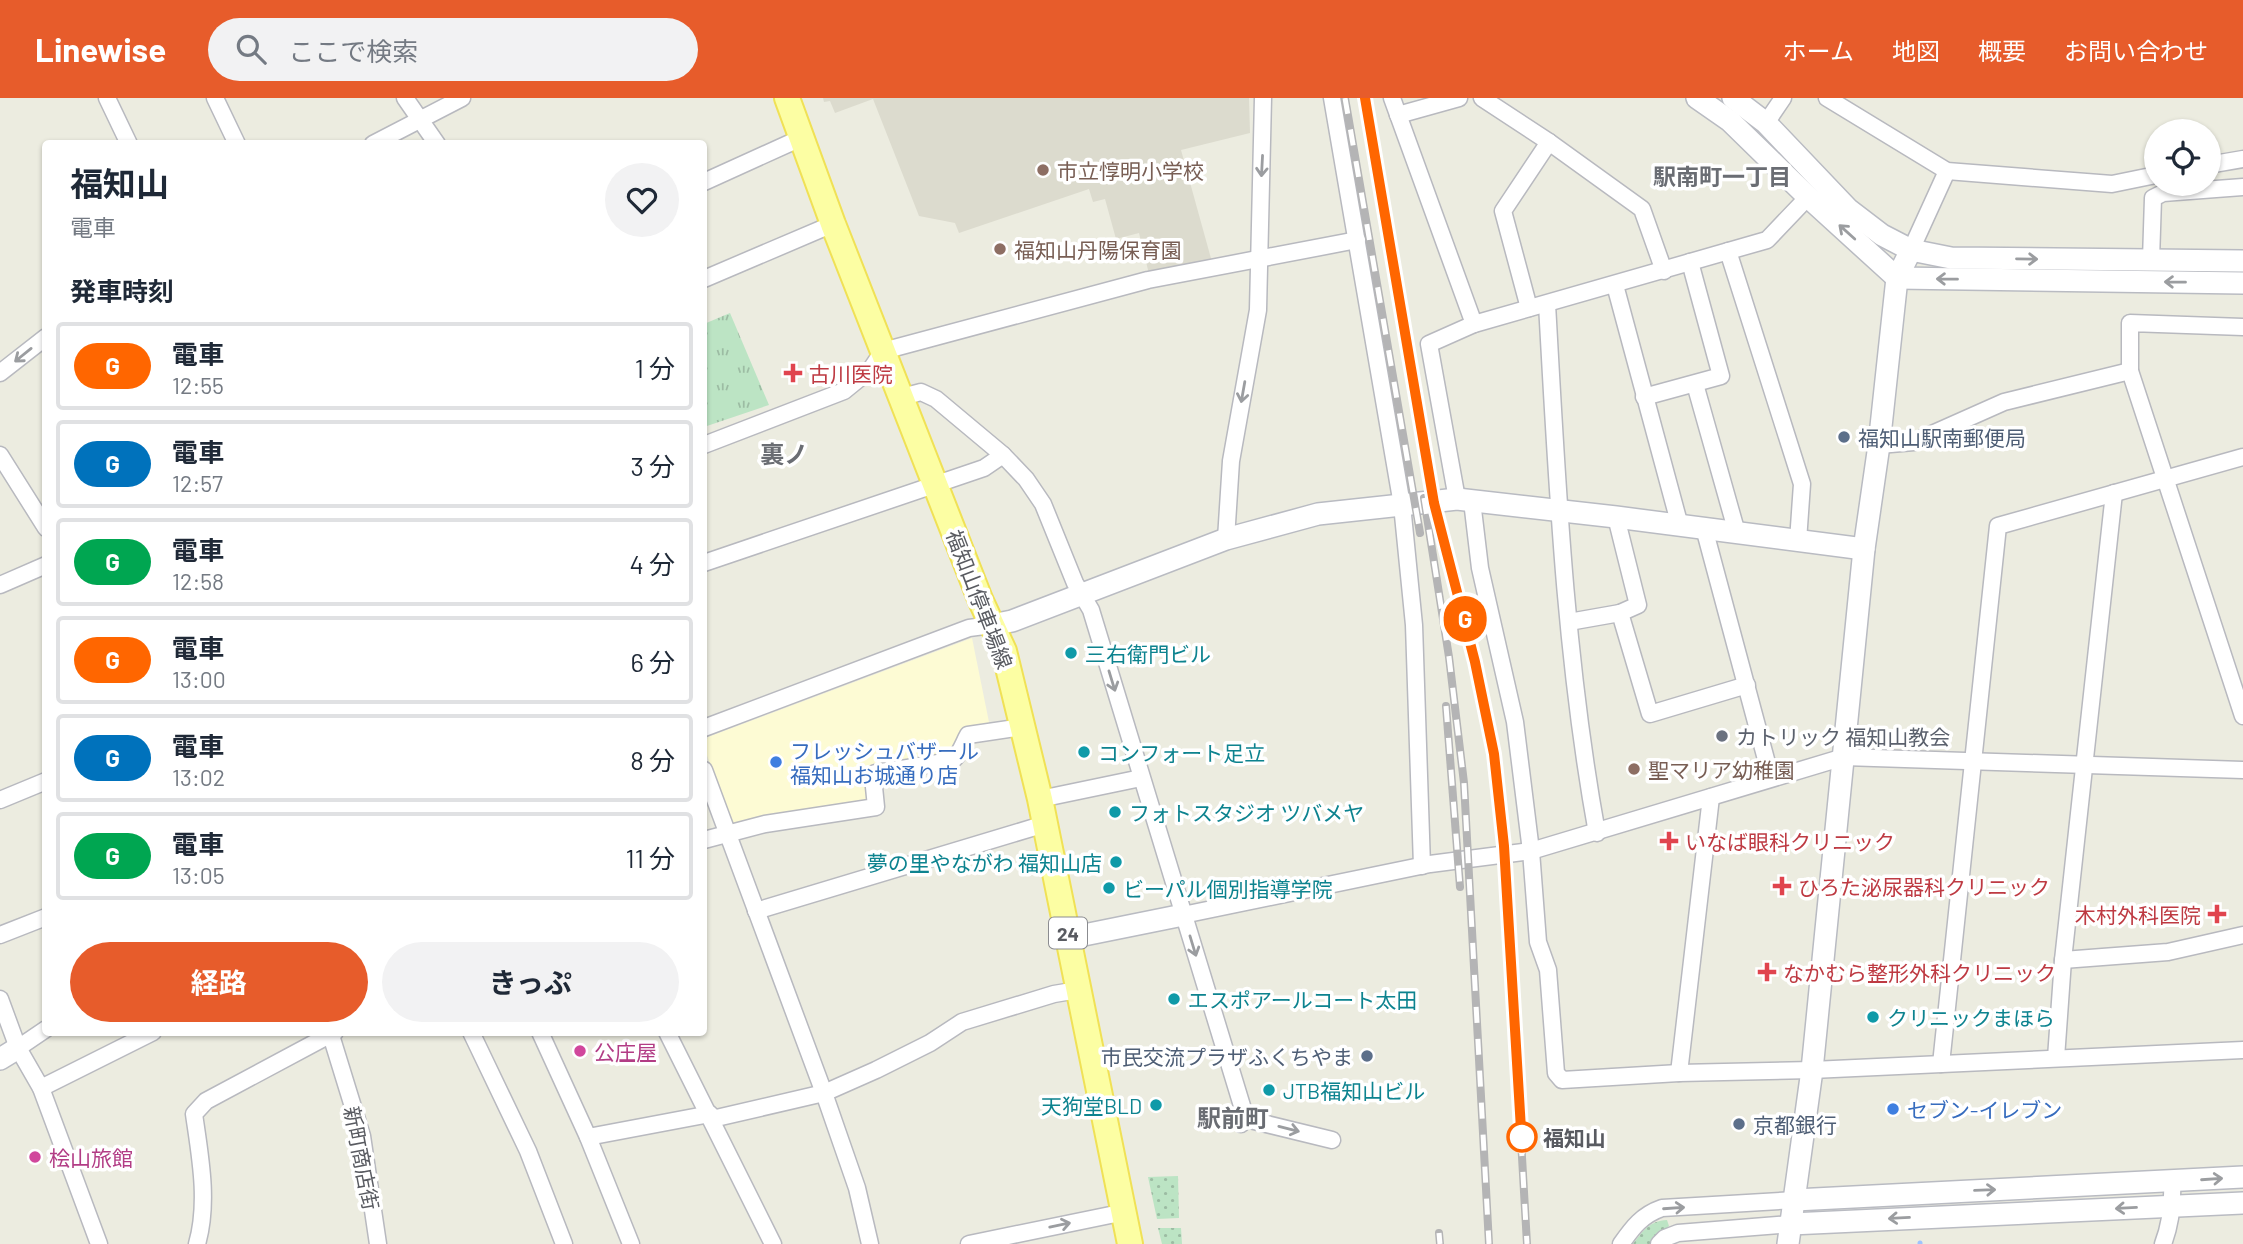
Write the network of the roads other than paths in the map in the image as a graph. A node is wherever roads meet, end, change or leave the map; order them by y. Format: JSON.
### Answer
{"nodes":[{"id":1,"x":107,"y":98,"type":"edge"},
{"id":2,"x":215,"y":98,"type":"edge"},
{"id":3,"x":405,"y":98,"type":"edge"},
{"id":4,"x":462,"y":98,"type":"edge"},
{"id":5,"x":787,"y":98,"type":"edge"},
{"id":6,"x":1263,"y":98,"type":"edge"},
{"id":7,"x":1332,"y":98,"type":"edge"},
{"id":8,"x":1392,"y":98,"type":"edge"},
{"id":9,"x":1459,"y":98,"type":"edge"},
{"id":10,"x":1482,"y":98,"type":"edge"},
{"id":11,"x":1697,"y":98,"type":"edge"},
{"id":12,"x":1733,"y":98,"type":"edge"},
{"id":13,"x":1783,"y":98,"type":"edge"},
{"id":14,"x":1827,"y":98,"type":"edge"},
{"id":15,"x":1398,"y":115,"type":"junction"},
{"id":16,"x":420,"y":119,"type":"junction"},
{"id":17,"x":1766,"y":123,"type":"junction"},
{"id":18,"x":801,"y":138,"type":"junction"},
{"id":19,"x":128,"y":140,"type":"edge"},
{"id":20,"x":235,"y":140,"type":"edge"},
{"id":21,"x":381,"y":140,"type":"edge"},
{"id":22,"x":434,"y":140,"type":"edge"},
{"id":23,"x":1549,"y":142,"type":"junction"},
{"id":24,"x":2243,"y":159,"type":"edge"},
{"id":25,"x":2221,"y":163,"type":"edge"},
{"id":26,"x":1947,"y":171,"type":"junction"},
{"id":27,"x":2144,"y":177,"type":"edge"},
{"id":28,"x":707,"y":181,"type":"edge"},
{"id":29,"x":2243,"y":187,"type":"edge"},
{"id":30,"x":1808,"y":197,"type":"junction"},
{"id":31,"x":833,"y":224,"type":"junction"},
{"id":32,"x":1357,"y":240,"type":"junction"},
{"id":33,"x":1911,"y":250,"type":"junction"},
{"id":34,"x":1728,"y":251,"type":"junction"},
{"id":35,"x":1257,"y":258,"type":"junction"},
{"id":36,"x":2151,"y":260,"type":"junction"},
{"id":37,"x":2243,"y":261,"type":"edge"},
{"id":38,"x":1690,"y":262,"type":"junction"},
{"id":39,"x":1664,"y":271,"type":"junction"},
{"id":40,"x":707,"y":278,"type":"edge"},
{"id":41,"x":1897,"y":278,"type":"junction"},
{"id":42,"x":2243,"y":284,"type":"edge"},
{"id":43,"x":1615,"y":285,"type":"junction"},
{"id":44,"x":1547,"y":304,"type":"junction"},
{"id":45,"x":1530,"y":308,"type":"junction"},
{"id":46,"x":1474,"y":324,"type":"junction"},
{"id":47,"x":2243,"y":327,"type":"edge"},
{"id":48,"x":42,"y":340,"type":"edge"},
{"id":49,"x":883,"y":351,"type":"junction"},
{"id":50,"x":2130,"y":372,"type":"junction"},
{"id":51,"x":0,"y":373,"type":"edge"},
{"id":52,"x":1695,"y":384,"type":"junction"},
{"id":53,"x":902,"y":397,"type":"junction"},
{"id":54,"x":1644,"y":397,"type":"junction"},
{"id":55,"x":707,"y":444,"type":"edge"},
{"id":56,"x":1879,"y":445,"type":"junction"},
{"id":57,"x":0,"y":455,"type":"edge"},
{"id":58,"x":1003,"y":455,"type":"junction"},
{"id":59,"x":2243,"y":457,"type":"edge"},
{"id":60,"x":2166,"y":478,"type":"junction"},
{"id":61,"x":936,"y":483,"type":"junction"},
{"id":62,"x":2114,"y":493,"type":"junction"},
{"id":63,"x":1464,"y":500,"type":"junction"},
{"id":64,"x":1402,"y":505,"type":"junction"},
{"id":65,"x":1559,"y":512,"type":"junction"},
{"id":66,"x":1616,"y":517,"type":"junction"},
{"id":67,"x":42,"y":522,"type":"edge"},
{"id":68,"x":1680,"y":526,"type":"junction"},
{"id":69,"x":1704,"y":528,"type":"junction"},
{"id":70,"x":1737,"y":533,"type":"junction"},
{"id":71,"x":1226,"y":539,"type":"junction"},
{"id":72,"x":1798,"y":541,"type":"junction"},
{"id":73,"x":1864,"y":550,"type":"junction"},
{"id":74,"x":707,"y":562,"type":"edge"},
{"id":75,"x":42,"y":567,"type":"edge"},
{"id":76,"x":0,"y":585,"type":"edge"},
{"id":77,"x":1082,"y":594,"type":"junction"},
{"id":78,"x":1620,"y":613,"type":"junction"},
{"id":79,"x":1569,"y":622,"type":"junction"},
{"id":80,"x":992,"y":625,"type":"junction"},
{"id":81,"x":2236,"y":673,"type":"edge"},
{"id":82,"x":1747,"y":685,"type":"junction"},
{"id":83,"x":2243,"y":716,"type":"edge"},
{"id":84,"x":707,"y":727,"type":"edge"},
{"id":85,"x":1022,"y":727,"type":"junction"},
{"id":86,"x":1844,"y":757,"type":"junction"},
{"id":87,"x":1973,"y":761,"type":"junction"},
{"id":88,"x":2084,"y":764,"type":"junction"},
{"id":89,"x":2243,"y":770,"type":"edge"},
{"id":90,"x":707,"y":778,"type":"edge"},
{"id":91,"x":1141,"y":778,"type":"junction"},
{"id":92,"x":1771,"y":778,"type":"junction"},
{"id":93,"x":42,"y":783,"type":"edge"},
{"id":94,"x":1711,"y":797,"type":"junction"},
{"id":95,"x":1040,"y":799,"type":"junction"},
{"id":96,"x":0,"y":800,"type":"edge"},
{"id":97,"x":1045,"y":824,"type":"junction"},
{"id":98,"x":1597,"y":833,"type":"junction"},
{"id":99,"x":727,"y":835,"type":"junction"},
{"id":100,"x":707,"y":839,"type":"edge"},
{"id":101,"x":1531,"y":851,"type":"junction"},
{"id":102,"x":1422,"y":866,"type":"junction"},
{"id":103,"x":756,"y":911,"type":"junction"},
{"id":104,"x":1183,"y":915,"type":"junction"},
{"id":105,"x":42,"y":919,"type":"edge"},
{"id":106,"x":0,"y":935,"type":"edge"},
{"id":107,"x":2243,"y":935,"type":"edge"},
{"id":108,"x":1069,"y":938,"type":"junction"},
{"id":109,"x":2063,"y":960,"type":"junction"},
{"id":110,"x":1078,"y":990,"type":"junction"},
{"id":111,"x":0,"y":999,"type":"edge"},
{"id":112,"x":42,"y":1033,"type":"edge"},
{"id":113,"x":144,"y":1036,"type":"edge"},
{"id":114,"x":326,"y":1036,"type":"edge"},
{"id":115,"x":333,"y":1036,"type":"edge"},
{"id":116,"x":473,"y":1036,"type":"edge"},
{"id":117,"x":542,"y":1036,"type":"edge"},
{"id":118,"x":669,"y":1036,"type":"edge"},
{"id":119,"x":18,"y":1048,"type":"junction"},
{"id":120,"x":2243,"y":1049,"type":"edge"},
{"id":121,"x":2056,"y":1058,"type":"junction"},
{"id":122,"x":0,"y":1059,"type":"edge"},
{"id":123,"x":1941,"y":1065,"type":"junction"},
{"id":124,"x":1812,"y":1070,"type":"junction"},
{"id":125,"x":1679,"y":1073,"type":"junction"},
{"id":126,"x":41,"y":1088,"type":"junction"},
{"id":127,"x":824,"y":1093,"type":"junction"},
{"id":128,"x":711,"y":1116,"type":"junction"},
{"id":129,"x":588,"y":1137,"type":"junction"},
{"id":130,"x":1332,"y":1140,"type":"dead end"},
{"id":131,"x":2243,"y":1177,"type":"edge"},
{"id":132,"x":2172,"y":1182,"type":"junction"},
{"id":133,"x":1795,"y":1200,"type":"junction"},
{"id":134,"x":2243,"y":1203,"type":"edge"},
{"id":135,"x":2173,"y":1206,"type":"junction"},
{"id":136,"x":1125,"y":1212,"type":"junction"},
{"id":137,"x":1790,"y":1234,"type":"edge"},
{"id":138,"x":99,"y":1244,"type":"edge"},
{"id":139,"x":197,"y":1244,"type":"edge"},
{"id":140,"x":378,"y":1244,"type":"edge"},
{"id":141,"x":564,"y":1244,"type":"edge"},
{"id":142,"x":631,"y":1244,"type":"edge"},
{"id":143,"x":774,"y":1244,"type":"edge"},
{"id":144,"x":870,"y":1244,"type":"edge"},
{"id":145,"x":969,"y":1244,"type":"edge"},
{"id":146,"x":1130,"y":1244,"type":"edge"},
{"id":147,"x":1621,"y":1244,"type":"edge"},
{"id":148,"x":1660,"y":1244,"type":"edge"},
{"id":149,"x":2164,"y":1244,"type":"edge"}],
"edges":[{"from":1,"to":19,"type":"street"},
{"from":2,"to":20,"type":"street"},
{"from":3,"to":16,"type":"street"},
{"from":4,"to":16,"type":"street"},
{"from":5,"to":18,"type":"main road","name":"福知山停車場線","number":"24"},
{"from":6,"to":35,"type":"street","one_way":true},
{"from":7,"to":32,"type":"street"},
{"from":8,"to":15,"type":"street"},
{"from":9,"to":15,"type":"street"},
{"from":10,"to":23,"type":"street"},
{"from":11,"to":30,"type":"street"},
{"from":12,"to":17,"type":"street"},
{"from":13,"to":17,"type":"street"},
{"from":14,"to":26,"type":"street"},
{"from":15,"to":46,"type":"street"},
{"from":16,"to":21,"type":"street"},
{"from":16,"to":22,"type":"street"},
{"from":17,"to":33,"type":"street"},
{"from":18,"to":28,"type":"street"},
{"from":18,"to":31,"type":"main road","name":"福知山停車場線","number":"24"},
{"from":23,"to":39,"type":"street"},
{"from":23,"to":45,"type":"street"},
{"from":24,"to":25,"type":"street"},
{"from":26,"to":27,"type":"street"},
{"from":26,"to":33,"type":"street"},
{"from":29,"to":36,"type":"street"},
{"from":30,"to":34,"type":"street"},
{"from":41,"to":30,"type":"street","one_way":true},
{"from":31,"to":40,"type":"street"},
{"from":31,"to":49,"type":"main road","name":"福知山停車場線","number":"24"},
{"from":32,"to":35,"type":"street"},
{"from":32,"to":64,"type":"street"},
{"from":33,"to":36,"type":"street","one_way":true},
{"from":33,"to":41,"type":"street"},
{"from":34,"to":38,"type":"street"},
{"from":34,"to":72,"type":"street"},
{"from":35,"to":49,"type":"street"},
{"from":35,"to":71,"type":"street","one_way":true},
{"from":36,"to":37,"type":"street"},
{"from":38,"to":39,"type":"street"},
{"from":38,"to":52,"type":"street"},
{"from":39,"to":43,"type":"street"},
{"from":42,"to":41,"type":"street","one_way":true},
{"from":41,"to":56,"type":"street"},
{"from":43,"to":44,"type":"street"},
{"from":43,"to":54,"type":"street"},
{"from":44,"to":45,"type":"street"},
{"from":44,"to":65,"type":"street"},
{"from":45,"to":46,"type":"street"},
{"from":46,"to":63,"type":"street"},
{"from":47,"to":50,"type":"street"},
{"from":48,"to":51,"type":"street","one_way":true},
{"from":49,"to":53,"type":"main road","name":"福知山停車場線","number":"24"},
{"from":49,"to":55,"type":"street"},
{"from":50,"to":56,"type":"street"},
{"from":50,"to":60,"type":"street"},
{"from":52,"to":54,"type":"street"},
{"from":52,"to":70,"type":"street"},
{"from":53,"to":58,"type":"street"},
{"from":53,"to":61,"type":"main road","name":"福知山停車場線","number":"24"},
{"from":54,"to":68,"type":"street"},
{"from":56,"to":73,"type":"street"},
{"from":57,"to":67,"type":"street"},
{"from":58,"to":61,"type":"street"},
{"from":58,"to":77,"type":"street"},
{"from":59,"to":60,"type":"street"},
{"from":60,"to":62,"type":"street"},
{"from":60,"to":81,"type":"street"},
{"from":61,"to":74,"type":"street"},
{"from":61,"to":80,"type":"main road","name":"福知山停車場線","number":"24"},
{"from":62,"to":87,"type":"street"},
{"from":62,"to":88,"type":"street"},
{"from":63,"to":64,"type":"street"},
{"from":63,"to":65,"type":"street"},
{"from":63,"to":101,"type":"street"},
{"from":64,"to":71,"type":"street"},
{"from":64,"to":102,"type":"street"},
{"from":65,"to":66,"type":"street"},
{"from":65,"to":79,"type":"street"},
{"from":66,"to":68,"type":"street"},
{"from":66,"to":78,"type":"street"},
{"from":68,"to":69,"type":"street"},
{"from":69,"to":70,"type":"street"},
{"from":69,"to":82,"type":"street"},
{"from":70,"to":72,"type":"street"},
{"from":71,"to":77,"type":"street"},
{"from":72,"to":73,"type":"street"},
{"from":73,"to":86,"type":"street"},
{"from":75,"to":76,"type":"street"},
{"from":77,"to":80,"type":"street"},
{"from":77,"to":91,"type":"street","one_way":true},
{"from":78,"to":79,"type":"street"},
{"from":78,"to":82,"type":"street"},
{"from":79,"to":98,"type":"street"},
{"from":80,"to":84,"type":"street"},
{"from":80,"to":85,"type":"main road","name":"福知山停車場線","number":"24"},
{"from":81,"to":83,"type":"street"},
{"from":82,"to":92,"type":"street"},
{"from":85,"to":95,"type":"main road","name":"福知山停車場線","number":"24"},
{"from":85,"to":99,"type":"street"},
{"from":86,"to":87,"type":"street"},
{"from":86,"to":92,"type":"street"},
{"from":86,"to":124,"type":"street"},
{"from":87,"to":88,"type":"street"},
{"from":87,"to":123,"type":"street"},
{"from":88,"to":89,"type":"street"},
{"from":88,"to":109,"type":"street"},
{"from":90,"to":99,"type":"street"},
{"from":91,"to":95,"type":"street"},
{"from":91,"to":104,"type":"street"},
{"from":92,"to":94,"type":"street"},
{"from":93,"to":96,"type":"street"},
{"from":94,"to":98,"type":"street"},
{"from":94,"to":125,"type":"street"},
{"from":95,"to":97,"type":"main road","name":"福知山停車場線","number":"24"},
{"from":97,"to":103,"type":"street"},
{"from":97,"to":108,"type":"main road","name":"福知山停車場線","number":"24"},
{"from":98,"to":101,"type":"street"},
{"from":99,"to":100,"type":"street"},
{"from":99,"to":103,"type":"street"},
{"from":101,"to":102,"type":"street"},
{"from":101,"to":125,"type":"street"},
{"from":102,"to":104,"type":"street"},
{"from":103,"to":127,"type":"street"},
{"from":104,"to":108,"type":"street"},
{"from":104,"to":130,"type":"street","one_way":true},
{"from":105,"to":106,"type":"street"},
{"from":107,"to":109,"type":"street"},
{"from":108,"to":110,"type":"main road","name":"福知山停車場線","number":"24"},
{"from":109,"to":121,"type":"street"},
{"from":110,"to":127,"type":"street"},
{"from":110,"to":136,"type":"main road","name":"福知山停車場線","number":"24"},
{"from":111,"to":119,"type":"street"},
{"from":112,"to":119,"type":"street"},
{"from":113,"to":126,"type":"street"},
{"from":114,"to":139,"type":"street"},
{"from":115,"to":140,"type":"street","name":"新町商店街"},
{"from":116,"to":141,"type":"street"},
{"from":117,"to":129,"type":"street"},
{"from":118,"to":128,"type":"street"},
{"from":119,"to":122,"type":"street"},
{"from":119,"to":126,"type":"street"},
{"from":120,"to":121,"type":"street"},
{"from":121,"to":123,"type":"street"},
{"from":123,"to":124,"type":"street"},
{"from":124,"to":125,"type":"street"},
{"from":124,"to":133,"type":"street"},
{"from":126,"to":138,"type":"street"},
{"from":127,"to":128,"type":"street"},
{"from":127,"to":144,"type":"street"},
{"from":128,"to":129,"type":"street"},
{"from":128,"to":143,"type":"street"},
{"from":129,"to":142,"type":"street"},
{"from":132,"to":131,"type":"street","one_way":true},
{"from":133,"to":132,"type":"street","one_way":true},
{"from":132,"to":135,"type":"street"},
{"from":133,"to":137,"type":"street"},
{"from":147,"to":133,"type":"street","one_way":true},
{"from":134,"to":135,"type":"street"},
{"from":135,"to":137,"type":"street","one_way":true},
{"from":135,"to":149,"type":"street"},
{"from":145,"to":136,"type":"street","one_way":true},
{"from":136,"to":146,"type":"main road","name":"福知山停車場線","number":"24"},
{"from":137,"to":148,"type":"street"}]}
